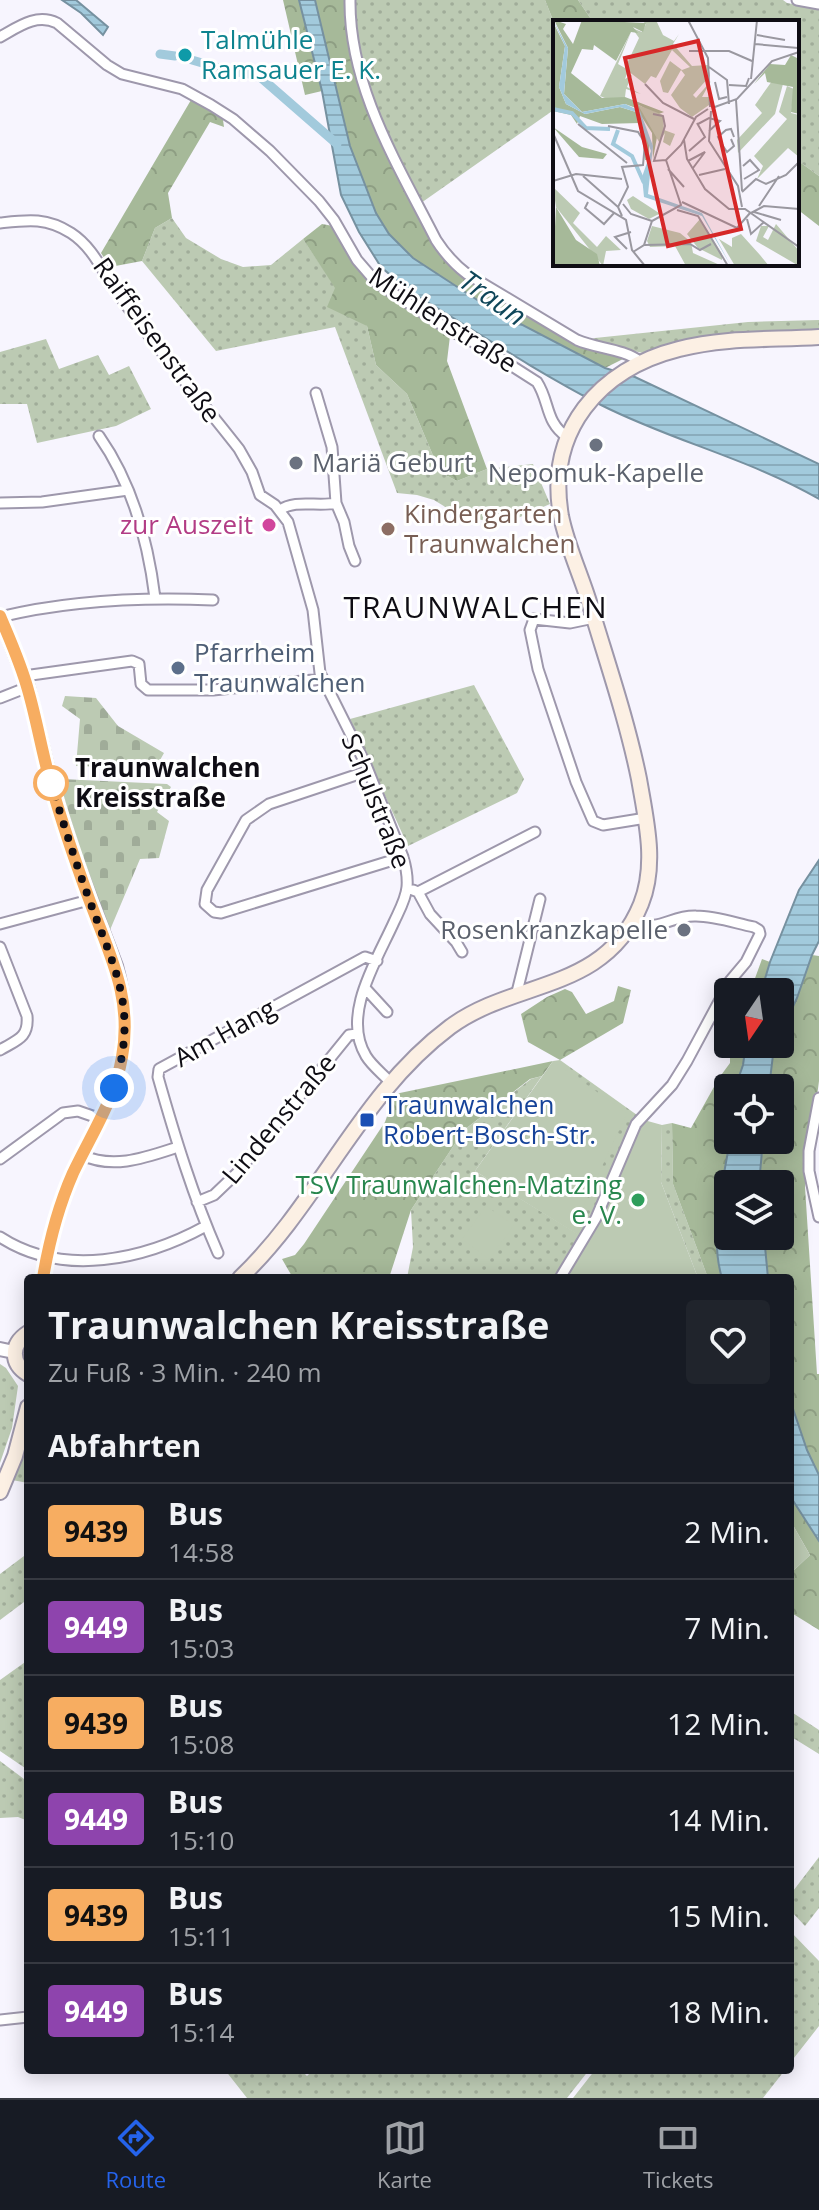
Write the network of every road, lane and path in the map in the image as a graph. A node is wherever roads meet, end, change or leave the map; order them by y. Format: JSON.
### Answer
{"nodes":[{"id":1,"x":350,"y":0,"type":"edge"},
{"id":2,"x":797,"y":0,"type":"edge"},
{"id":3,"x":819,"y":4,"type":"edge"},
{"id":4,"x":0,"y":37,"type":"edge"},
{"id":5,"x":0,"y":223,"type":"edge"},
{"id":6,"x":819,"y":337,"type":"edge"},
{"id":7,"x":634,"y":365,"type":"junction"},
{"id":8,"x":316,"y":393,"type":"dead end"},
{"id":9,"x":99,"y":436,"type":"dead end"},
{"id":10,"x":567,"y":437,"type":"junction"},
{"id":11,"x":128,"y":490,"type":"junction"},
{"id":12,"x":0,"y":503,"type":"edge"},
{"id":13,"x":336,"y":503,"type":"junction"},
{"id":14,"x":280,"y":510,"type":"junction"},
{"id":15,"x":355,"y":561,"type":"dead end"},
{"id":16,"x":155,"y":598,"type":"junction"},
{"id":17,"x":213,"y":600,"type":"dead end"},
{"id":18,"x":0,"y":616,"type":"edge"},
{"id":19,"x":594,"y":618,"type":"junction"},
{"id":20,"x":323,"y":679,"type":"junction"},
{"id":21,"x":26,"y":681,"type":"junction"},
{"id":22,"x":0,"y":698,"type":"edge"},
{"id":23,"x":368,"y":771,"type":"junction"},
{"id":24,"x":646,"y":818,"type":"junction"},
{"id":25,"x":535,"y":832,"type":"dead end"},
{"id":26,"x":403,"y":857,"type":"junction"},
{"id":27,"x":407,"y":888,"type":"junction"},
{"id":28,"x":418,"y":892,"type":"junction"},
{"id":29,"x":540,"y":899,"type":"dead end"},
{"id":30,"x":89,"y":900,"type":"junction"},
{"id":31,"x":633,"y":920,"type":"junction"},
{"id":32,"x":0,"y":924,"type":"edge"},
{"id":33,"x":0,"y":947,"type":"edge"},
{"id":34,"x":462,"y":952,"type":"dead end"},
{"id":35,"x":377,"y":961,"type":"junction"},
{"id":36,"x":365,"y":988,"type":"junction"},
{"id":37,"x":516,"y":996,"type":"junction"},
{"id":38,"x":387,"y":1012,"type":"dead end"},
{"id":39,"x":357,"y":1034,"type":"junction"},
{"id":40,"x":0,"y":1050,"type":"edge"},
{"id":41,"x":391,"y":1083,"type":"junction"},
{"id":42,"x":819,"y":1098,"type":"edge"},
{"id":43,"x":101,"y":1119,"type":"junction"},
{"id":44,"x":178,"y":1147,"type":"junction"},
{"id":45,"x":82,"y":1155,"type":"junction"},
{"id":46,"x":0,"y":1159,"type":"edge"},
{"id":47,"x":197,"y":1202,"type":"junction"},
{"id":48,"x":819,"y":1217,"type":"edge"},
{"id":49,"x":206,"y":1226,"type":"junction"},
{"id":50,"x":0,"y":1237,"type":"edge"},
{"id":51,"x":218,"y":1253,"type":"dead end"},
{"id":52,"x":47,"y":1256,"type":"junction"},
{"id":53,"x":44,"y":1274,"type":"edge"},
{"id":54,"x":244,"y":1274,"type":"edge"},
{"id":55,"x":562,"y":1274,"type":"edge"},
{"id":56,"x":24,"y":1336,"type":"edge"},
{"id":57,"x":7,"y":1350,"type":"edge"},
{"id":58,"x":24,"y":1371,"type":"edge"},
{"id":59,"x":24,"y":1422,"type":"edge"},
{"id":60,"x":0,"y":1492,"type":"edge"},
{"id":61,"x":24,"y":2017,"type":"edge"},
{"id":62,"x":0,"y":2020,"type":"edge"}],
"edges":[{"from":1,"to":7,"type":"street"},
{"from":2,"to":3,"type":"street"},
{"from":4,"to":10,"type":"street","name":"Mühlenstraße"},
{"from":5,"to":14,"type":"street","name":"Raiffeisenstraße"},
{"from":6,"to":7,"type":"main road"},
{"from":7,"to":10,"type":"main road"},
{"from":8,"to":13,"type":"street"},
{"from":9,"to":11,"type":"street"},
{"from":10,"to":19,"type":"main road"},
{"from":11,"to":12,"type":"street"},
{"from":11,"to":16,"type":"street"},
{"from":13,"to":14,"type":"street"},
{"from":13,"to":15,"type":"street"},
{"from":14,"to":20,"type":"street","name":"Schulstraße"},
{"from":16,"to":17,"type":"street"},
{"from":16,"to":18,"type":"street"},
{"from":18,"to":21,"type":"street"},
{"from":19,"to":24,"type":"main road"},
{"from":19,"to":24,"type":"street"},
{"from":20,"to":21,"type":"street"},
{"from":20,"to":23,"type":"street","name":"Schulstraße"},
{"from":21,"to":22,"type":"street"},
{"from":21,"to":30,"type":"street"},
{"from":23,"to":26,"type":"street","name":"Schulstraße"},
{"from":23,"to":26,"type":"street"},
{"from":24,"to":31,"type":"main road"},
{"from":25,"to":28,"type":"street"},
{"from":26,"to":27,"type":"street","name":"Schulstraße"},
{"from":27,"to":28,"type":"street"},
{"from":27,"to":35,"type":"street","name":"Schulstraße"},
{"from":28,"to":34,"type":"street"},
{"from":29,"to":37,"type":"street"},
{"from":30,"to":32,"type":"street"},
{"from":30,"to":43,"type":"street"},
{"from":31,"to":37,"type":"main road"},
{"from":31,"to":55,"type":"street"},
{"from":33,"to":40,"type":"street"},
{"from":35,"to":36,"type":"street","name":"Schulstraße"},
{"from":35,"to":44,"type":"street","name":"Am Hang"},
{"from":36,"to":38,"type":"street"},
{"from":36,"to":39,"type":"street","name":"Schulstraße"},
{"from":37,"to":41,"type":"main road"},
{"from":39,"to":41,"type":"street"},
{"from":39,"to":47,"type":"street","name":"Lindenstraße"},
{"from":41,"to":54,"type":"main road"},
{"from":42,"to":48,"type":"street"},
{"from":43,"to":45,"type":"street"},
{"from":43,"to":46,"type":"street"},
{"from":44,"to":45,"type":"street"},
{"from":44,"to":47,"type":"street","name":"Am Hang"},
{"from":45,"to":52,"type":"street"},
{"from":47,"to":49,"type":"street","name":"Am Hang"},
{"from":49,"to":51,"type":"street","name":"Am Hang"},
{"from":49,"to":52,"type":"street"},
{"from":50,"to":52,"type":"street"},
{"from":52,"to":53,"type":"street"},
{"from":56,"to":57,"type":"main road"},
{"from":57,"to":58,"type":"main road"},
{"from":59,"to":60,"type":"main road"},
{"from":61,"to":62,"type":"street"}]}
